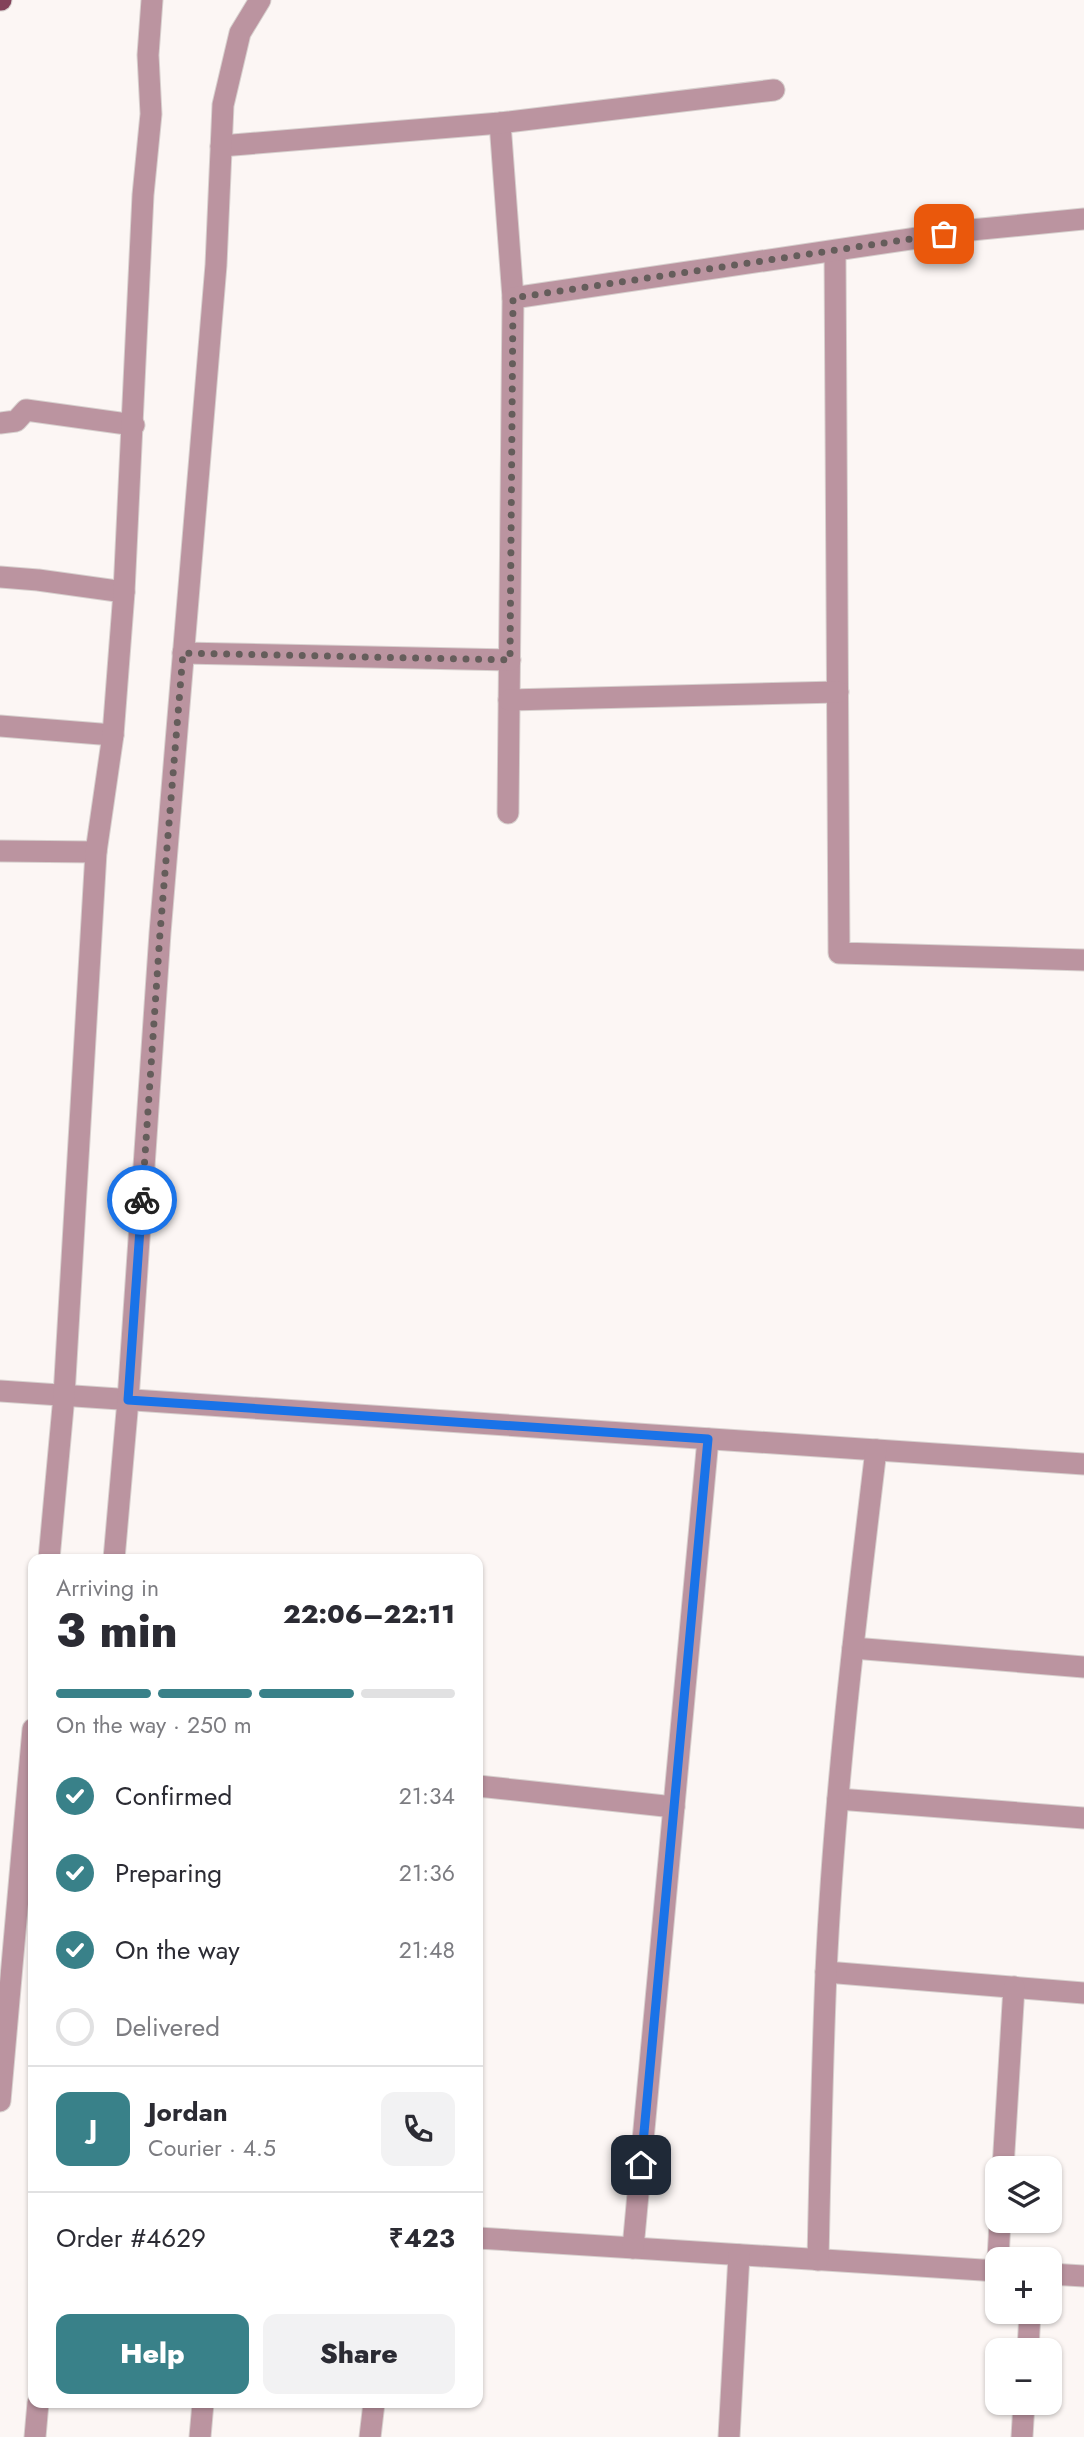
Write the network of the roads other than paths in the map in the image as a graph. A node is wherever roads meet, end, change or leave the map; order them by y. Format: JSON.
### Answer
{"nodes":[{"id":1,"x":152,"y":0,"type":"edge"},
{"id":2,"x":260,"y":0,"type":"edge"},
{"id":3,"x":774,"y":90,"type":"dead end"},
{"id":4,"x":500,"y":123,"type":"junction"},
{"id":5,"x":221,"y":146,"type":"junction"},
{"id":6,"x":1084,"y":219,"type":"edge"},
{"id":7,"x":835,"y":251,"type":"junction"},
{"id":8,"x":513,"y":298,"type":"junction"},
{"id":9,"x":0,"y":423,"type":"edge"},
{"id":10,"x":134,"y":425,"type":"junction"},
{"id":11,"x":0,"y":577,"type":"edge"},
{"id":12,"x":124,"y":592,"type":"junction"},
{"id":13,"x":183,"y":653,"type":"junction"},
{"id":14,"x":510,"y":660,"type":"junction"},
{"id":15,"x":838,"y":692,"type":"junction"},
{"id":16,"x":509,"y":700,"type":"junction"},
{"id":17,"x":0,"y":726,"type":"edge"},
{"id":18,"x":113,"y":735,"type":"junction"},
{"id":19,"x":508,"y":813,"type":"dead end"},
{"id":20,"x":0,"y":851,"type":"edge"},
{"id":21,"x":96,"y":852,"type":"junction"},
{"id":22,"x":1084,"y":960,"type":"edge"},
{"id":23,"x":0,"y":1391,"type":"edge"},
{"id":24,"x":64,"y":1396,"type":"junction"},
{"id":25,"x":128,"y":1400,"type":"junction"},
{"id":26,"x":708,"y":1439,"type":"junction"},
{"id":27,"x":876,"y":1450,"type":"junction"},
{"id":28,"x":1084,"y":1464,"type":"edge"},
{"id":29,"x":49,"y":1554,"type":"edge"},
{"id":30,"x":114,"y":1554,"type":"edge"},
{"id":31,"x":853,"y":1648,"type":"junction"},
{"id":32,"x":1084,"y":1667,"type":"edge"},
{"id":33,"x":28,"y":1781,"type":"edge"},
{"id":34,"x":483,"y":1787,"type":"edge"},
{"id":35,"x":838,"y":1799,"type":"junction"},
{"id":36,"x":674,"y":1807,"type":"junction"},
{"id":37,"x":1084,"y":1818,"type":"edge"},
{"id":38,"x":826,"y":1972,"type":"junction"},
{"id":39,"x":1014,"y":1987,"type":"junction"},
{"id":40,"x":1084,"y":1993,"type":"edge"},
{"id":41,"x":3,"y":2041,"type":"edge"},
{"id":42,"x":0,"y":2101,"type":"edge"},
{"id":43,"x":1004,"y":2156,"type":"edge"},
{"id":44,"x":483,"y":2238,"type":"edge"},
{"id":45,"x":633,"y":2248,"type":"junction"},
{"id":46,"x":739,"y":2255,"type":"junction"},
{"id":47,"x":818,"y":2260,"type":"junction"},
{"id":48,"x":985,"y":2270,"type":"edge"},
{"id":49,"x":1062,"y":2275,"type":"edge"},
{"id":50,"x":1084,"y":2276,"type":"edge"},
{"id":51,"x":38,"y":2408,"type":"edge"},
{"id":52,"x":203,"y":2408,"type":"edge"},
{"id":53,"x":373,"y":2408,"type":"edge"},
{"id":54,"x":1023,"y":2415,"type":"edge"},
{"id":55,"x":35,"y":2437,"type":"edge"},
{"id":56,"x":200,"y":2437,"type":"edge"},
{"id":57,"x":370,"y":2437,"type":"edge"},
{"id":58,"x":729,"y":2437,"type":"edge"},
{"id":59,"x":1022,"y":2437,"type":"edge"}],
"edges":[{"from":1,"to":10,"type":"street"},
{"from":2,"to":5,"type":"street"},
{"from":3,"to":4,"type":"street"},
{"from":4,"to":5,"type":"street"},
{"from":4,"to":8,"type":"street"},
{"from":5,"to":13,"type":"street"},
{"from":6,"to":7,"type":"street"},
{"from":7,"to":8,"type":"street"},
{"from":7,"to":15,"type":"street"},
{"from":8,"to":14,"type":"street"},
{"from":9,"to":10,"type":"street"},
{"from":10,"to":12,"type":"street"},
{"from":11,"to":12,"type":"street"},
{"from":12,"to":18,"type":"street"},
{"from":13,"to":14,"type":"street"},
{"from":13,"to":25,"type":"street"},
{"from":14,"to":16,"type":"street"},
{"from":15,"to":16,"type":"street"},
{"from":15,"to":22,"type":"street"},
{"from":16,"to":19,"type":"street"},
{"from":17,"to":18,"type":"street"},
{"from":18,"to":21,"type":"street"},
{"from":20,"to":21,"type":"street"},
{"from":21,"to":24,"type":"street"},
{"from":23,"to":24,"type":"street"},
{"from":24,"to":25,"type":"street"},
{"from":24,"to":29,"type":"street"},
{"from":25,"to":26,"type":"street"},
{"from":25,"to":30,"type":"street"},
{"from":26,"to":27,"type":"street"},
{"from":26,"to":36,"type":"street"},
{"from":27,"to":28,"type":"street"},
{"from":27,"to":31,"type":"street"},
{"from":31,"to":32,"type":"street"},
{"from":31,"to":35,"type":"street"},
{"from":33,"to":41,"type":"street"},
{"from":34,"to":36,"type":"street"},
{"from":35,"to":37,"type":"street"},
{"from":35,"to":38,"type":"street"},
{"from":36,"to":45,"type":"street"},
{"from":38,"to":39,"type":"street"},
{"from":38,"to":47,"type":"street"},
{"from":39,"to":40,"type":"street"},
{"from":39,"to":43,"type":"street"},
{"from":41,"to":42,"type":"street"},
{"from":44,"to":45,"type":"street"},
{"from":45,"to":46,"type":"street"},
{"from":46,"to":47,"type":"street"},
{"from":46,"to":58,"type":"street"},
{"from":47,"to":48,"type":"street"},
{"from":49,"to":50,"type":"street"},
{"from":51,"to":55,"type":"street"},
{"from":52,"to":56,"type":"street"},
{"from":53,"to":57,"type":"street"},
{"from":54,"to":59,"type":"street"}]}
